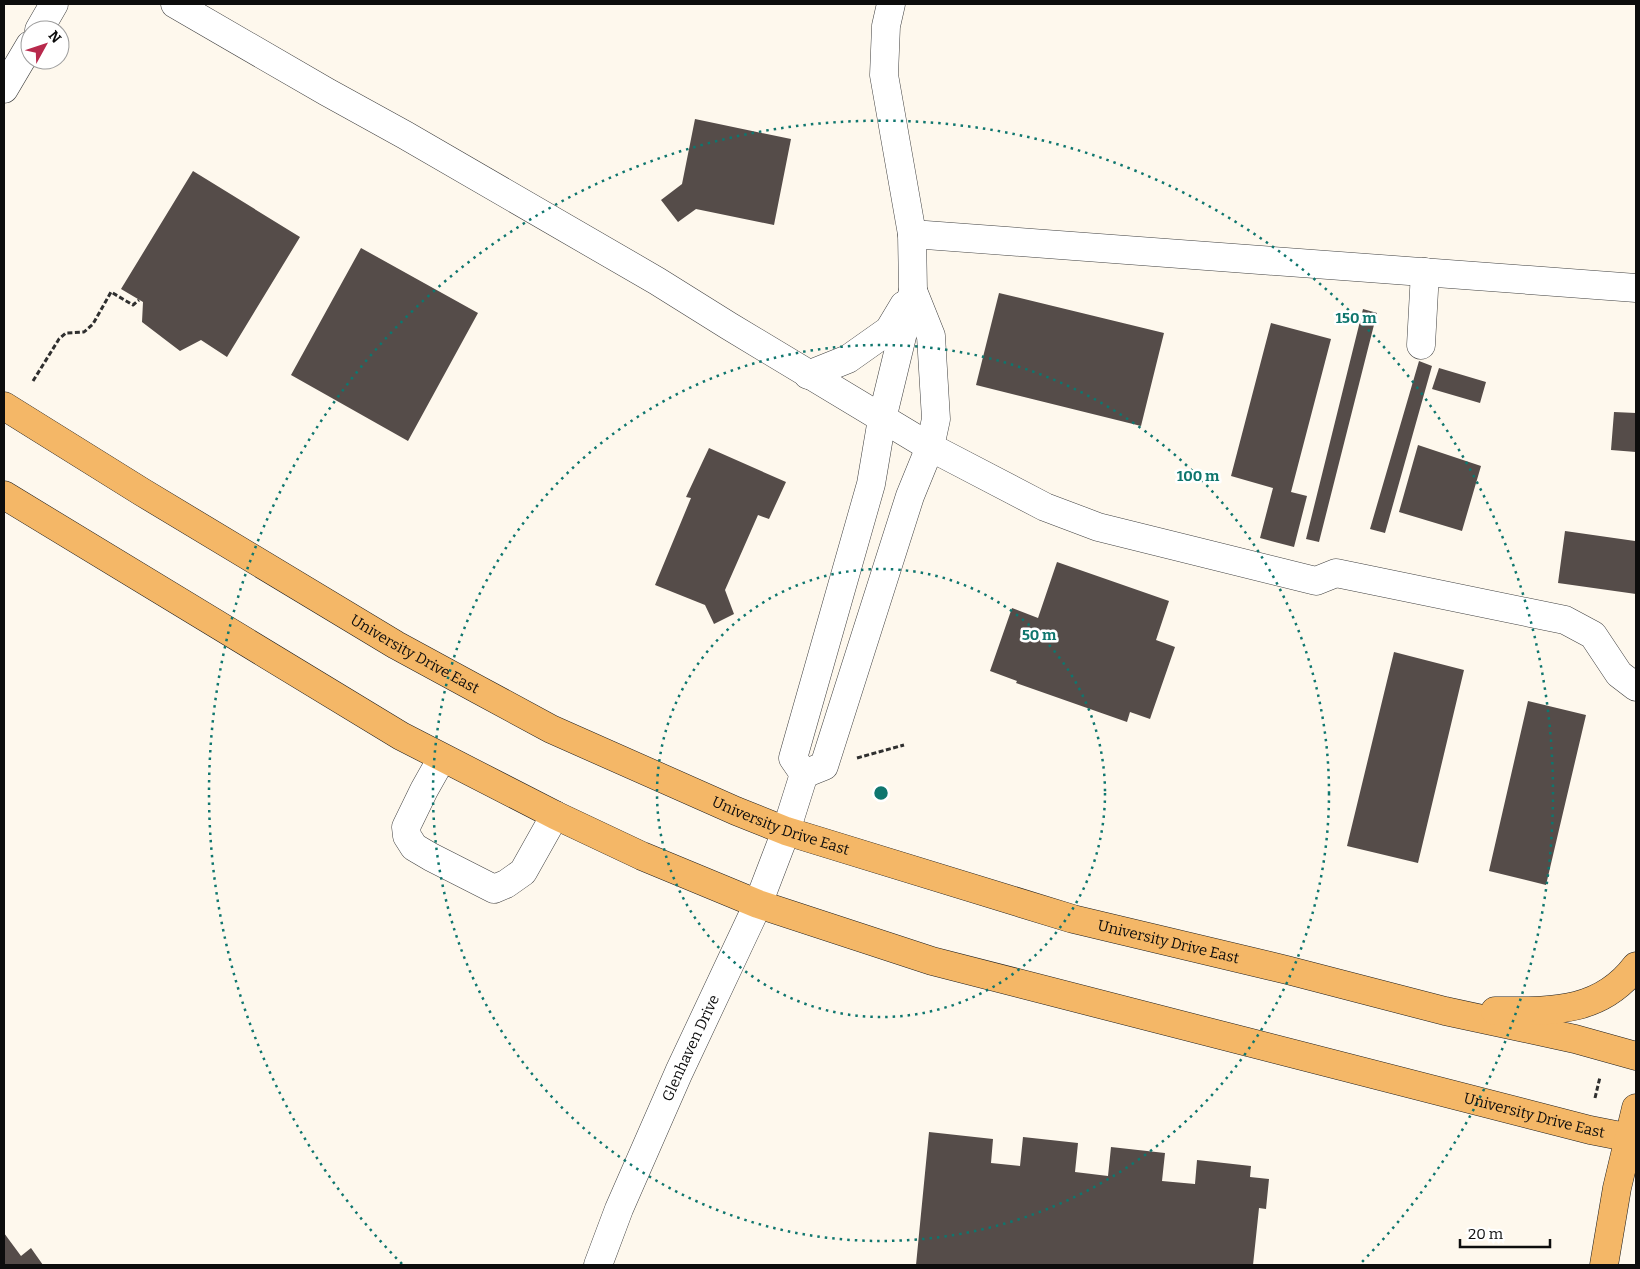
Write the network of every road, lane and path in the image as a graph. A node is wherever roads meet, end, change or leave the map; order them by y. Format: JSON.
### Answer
{"nodes":[{"id":1,"x":54,"y":4,"type":"edge"},
{"id":2,"x":175,"y":4,"type":"edge"},
{"id":3,"x":890,"y":4,"type":"edge"},
{"id":4,"x":45,"y":20,"type":"edge"},
{"id":5,"x":20,"y":62,"type":"edge"},
{"id":6,"x":4,"y":89,"type":"edge"},
{"id":7,"x":912,"y":234,"type":"junction"},
{"id":8,"x":1425,"y":272,"type":"junction"},
{"id":9,"x":1636,"y":288,"type":"edge"},
{"id":10,"x":913,"y":291,"type":"junction"},
{"id":11,"x":139,"y":300,"type":"dead end"},
{"id":12,"x":1422,"y":346,"type":"dead end"},
{"id":13,"x":808,"y":375,"type":"junction"},
{"id":14,"x":33,"y":381,"type":"dead end"},
{"id":15,"x":4,"y":406,"type":"edge"},
{"id":16,"x":882,"y":419,"type":"junction"},
{"id":17,"x":930,"y":447,"type":"junction"},
{"id":18,"x":4,"y":495,"type":"edge"},
{"id":19,"x":1636,"y":686,"type":"edge"},
{"id":20,"x":904,"y":745,"type":"dead end"},
{"id":21,"x":442,"y":758,"type":"junction"},
{"id":22,"x":850,"y":758,"type":"dead end"},
{"id":23,"x":804,"y":774,"type":"junction"},
{"id":24,"x":554,"y":815,"type":"junction"},
{"id":25,"x":786,"y":831,"type":"junction"},
{"id":26,"x":758,"y":904,"type":"junction"},
{"id":27,"x":1636,"y":966,"type":"edge"},
{"id":28,"x":1445,"y":1011,"type":"junction"},
{"id":29,"x":1636,"y":1056,"type":"edge"},
{"id":30,"x":1601,"y":1072,"type":"dead end"},
{"id":31,"x":1595,"y":1098,"type":"dead end"},
{"id":32,"x":1636,"y":1108,"type":"edge"},
{"id":33,"x":1633,"y":1138,"type":"edge"},
{"id":34,"x":598,"y":1265,"type":"edge"},
{"id":35,"x":1604,"y":1265,"type":"edge"}],
"edges":[{"from":1,"to":4,"type":"street"},
{"from":2,"to":13,"type":"street"},
{"from":3,"to":7,"type":"street"},
{"from":5,"to":6,"type":"street"},
{"from":7,"to":8,"type":"street"},
{"from":7,"to":10,"type":"street"},
{"from":8,"to":9,"type":"street"},
{"from":8,"to":12,"type":"street"},
{"from":10,"to":13,"type":"street"},
{"from":10,"to":16,"type":"street"},
{"from":10,"to":17,"type":"street"},
{"from":11,"to":14,"type":"path"},
{"from":13,"to":16,"type":"street"},
{"from":15,"to":25,"type":"main road","name":"University Drive East"},
{"from":16,"to":17,"type":"street"},
{"from":16,"to":23,"type":"street"},
{"from":17,"to":19,"type":"street"},
{"from":17,"to":23,"type":"street"},
{"from":18,"to":21,"type":"main road","name":"University Drive East"},
{"from":20,"to":22,"type":"path"},
{"from":21,"to":24,"type":"main road","name":"University Drive East"},
{"from":21,"to":24,"type":"street"},
{"from":23,"to":25,"type":"street","name":"Glenhaven Drive"},
{"from":24,"to":26,"type":"main road","name":"University Drive East"},
{"from":25,"to":26,"type":"street","name":"Glenhaven Drive"},
{"from":25,"to":28,"type":"main road","name":"University Drive East"},
{"from":26,"to":33,"type":"main road","name":"University Drive East"},
{"from":26,"to":34,"type":"street","name":"Glenhaven Drive"},
{"from":27,"to":28,"type":"main road"},
{"from":28,"to":29,"type":"main road","name":"University Drive East"},
{"from":30,"to":31,"type":"path"},
{"from":32,"to":33,"type":"main road"},
{"from":33,"to":35,"type":"main road"}]}
